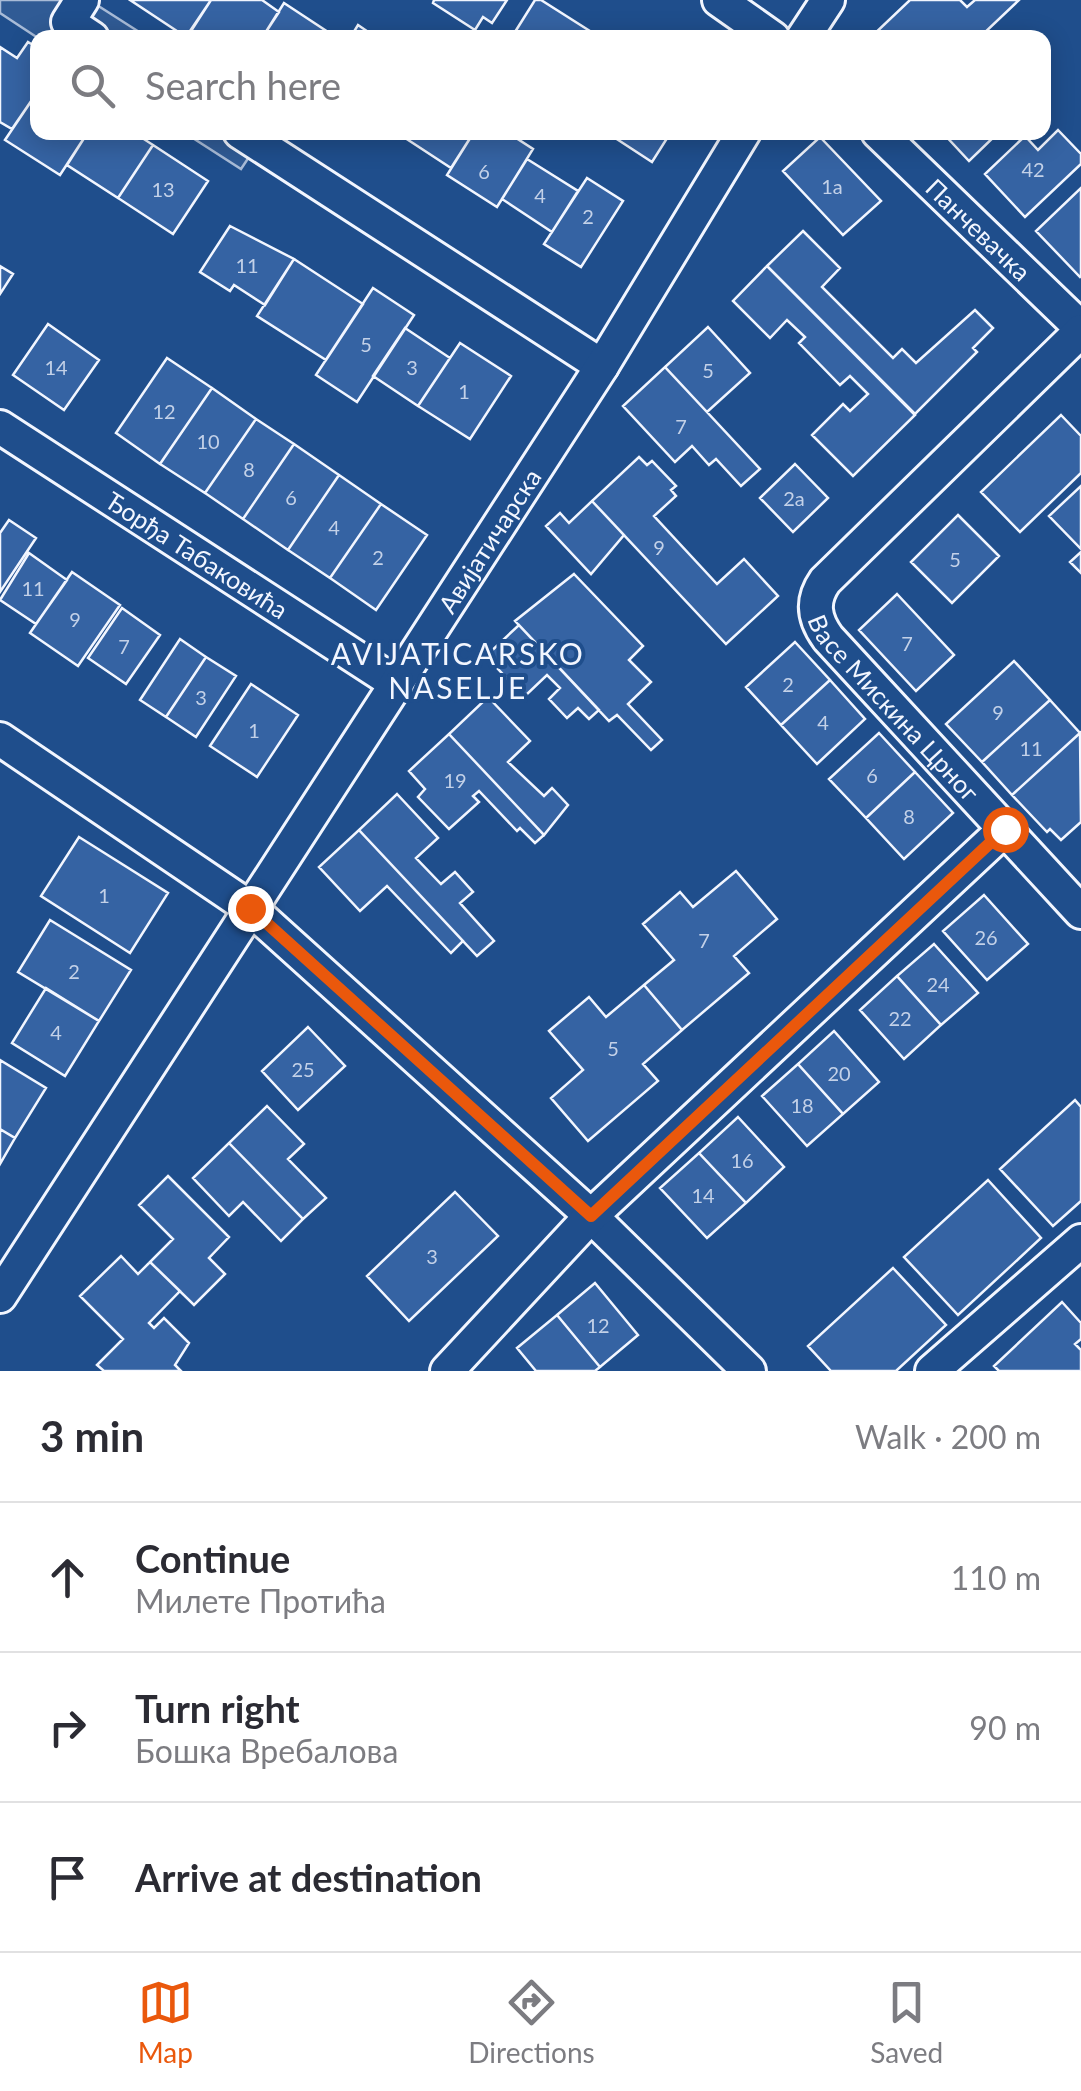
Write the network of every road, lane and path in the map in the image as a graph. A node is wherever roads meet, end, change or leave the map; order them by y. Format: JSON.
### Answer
{"nodes":[{"id":1,"x":719,"y":0,"type":"edge"},
{"id":2,"x":828,"y":0,"type":"edge"},
{"id":3,"x":762,"y":30,"type":"edge"},
{"id":4,"x":808,"y":30,"type":"edge"},
{"id":5,"x":252,"y":140,"type":"edge"},
{"id":6,"x":739,"y":140,"type":"edge"},
{"id":7,"x":886,"y":140,"type":"edge"},
{"id":8,"x":1081,"y":330,"type":"edge"},
{"id":9,"x":602,"y":366,"type":"junction"},
{"id":10,"x":0,"y":427,"type":"edge"},
{"id":11,"x":394,"y":682,"type":"junction"},
{"id":12,"x":0,"y":739,"type":"edge"},
{"id":13,"x":1005,"y":829,"type":"junction"},
{"id":14,"x":250,"y":908,"type":"junction"},
{"id":15,"x":1081,"y":912,"type":"edge"},
{"id":16,"x":591,"y":1216,"type":"junction"},
{"id":17,"x":1081,"y":1241,"type":"edge"},
{"id":18,"x":0,"y":1296,"type":"edge"},
{"id":19,"x":447,"y":1371,"type":"edge"},
{"id":20,"x":749,"y":1371,"type":"edge"},
{"id":21,"x":932,"y":1371,"type":"edge"}],
"edges":[{"from":1,"to":3,"type":"street"},
{"from":2,"to":4,"type":"street"},
{"from":5,"to":9,"type":"street"},
{"from":6,"to":9,"type":"street","name":"Авијатичарска"},
{"from":7,"to":8,"type":"street","name":"Панчевачка"},
{"from":8,"to":13,"type":"street","name":"Васе Мискина Црног"},
{"from":9,"to":11,"type":"street","name":"Авијатичарска"},
{"from":10,"to":11,"type":"street","name":"Ђорђа Табаковића"},
{"from":11,"to":14,"type":"street","name":"Авијатичарска"},
{"from":12,"to":14,"type":"street"},
{"from":13,"to":15,"type":"street","name":"Васе Мискина Црног"},
{"from":13,"to":16,"type":"street"},
{"from":14,"to":16,"type":"street"},
{"from":14,"to":18,"type":"street","name":"Авијатичарска"},
{"from":16,"to":19,"type":"street"},
{"from":16,"to":20,"type":"street"},
{"from":17,"to":21,"type":"street"}]}
